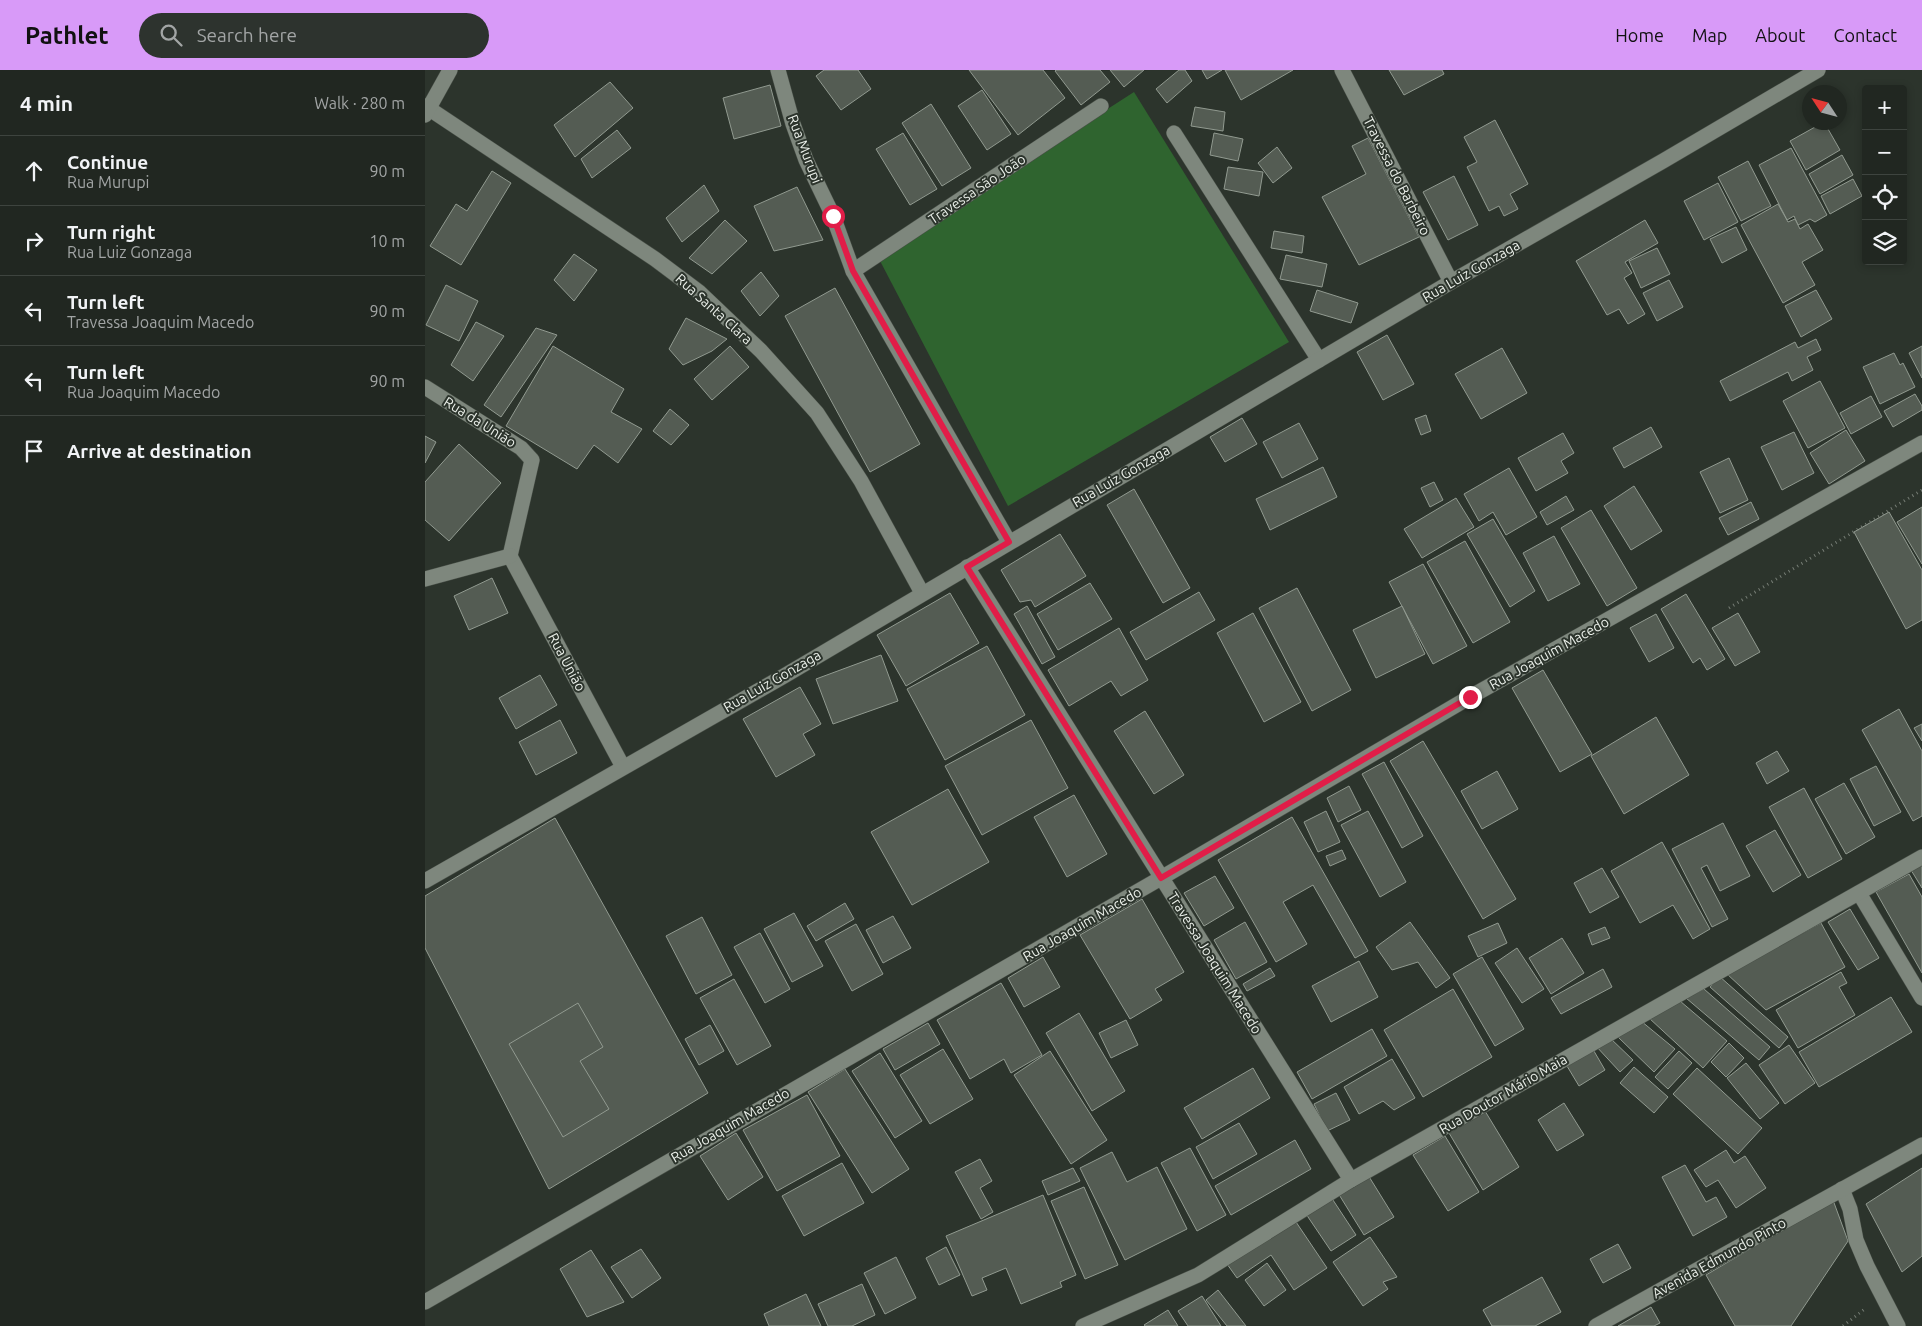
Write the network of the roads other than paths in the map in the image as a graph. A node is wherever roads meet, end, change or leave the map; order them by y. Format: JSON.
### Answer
{"nodes":[{"id":1,"x":450,"y":70,"type":"edge"},
{"id":2,"x":778,"y":70,"type":"edge"},
{"id":3,"x":1342,"y":70,"type":"edge"},
{"id":4,"x":1818,"y":70,"type":"edge"},
{"id":5,"x":1101,"y":106,"type":"dead end"},
{"id":6,"x":426,"y":110,"type":"edge"},
{"id":7,"x":1174,"y":133,"type":"dead end"},
{"id":8,"x":853,"y":271,"type":"junction"},
{"id":9,"x":1451,"y":282,"type":"junction"},
{"id":10,"x":1319,"y":360,"type":"junction"},
{"id":11,"x":425,"y":387,"type":"edge"},
{"id":12,"x":1922,"y":443,"type":"edge"},
{"id":13,"x":1009,"y":542,"type":"junction"},
{"id":14,"x":510,"y":556,"type":"junction"},
{"id":15,"x":967,"y":567,"type":"junction"},
{"id":16,"x":425,"y":579,"type":"edge"},
{"id":17,"x":922,"y":593,"type":"junction"},
{"id":18,"x":623,"y":767,"type":"junction"},
{"id":19,"x":1922,"y":857,"type":"edge"},
{"id":20,"x":1161,"y":878,"type":"junction"},
{"id":21,"x":425,"y":881,"type":"edge"},
{"id":22,"x":1859,"y":893,"type":"junction"},
{"id":23,"x":1922,"y":998,"type":"edge"},
{"id":24,"x":1922,"y":1145,"type":"edge"},
{"id":25,"x":1351,"y":1180,"type":"junction"},
{"id":26,"x":1842,"y":1189,"type":"junction"},
{"id":27,"x":425,"y":1302,"type":"edge"},
{"id":28,"x":1083,"y":1326,"type":"edge"},
{"id":29,"x":1596,"y":1326,"type":"edge"},
{"id":30,"x":1898,"y":1326,"type":"edge"}],
"edges":[{"from":1,"to":6,"type":"street"},
{"from":2,"to":8,"type":"street","name":"Rua Murupi"},
{"from":3,"to":9,"type":"street","name":"Travessa do Barbeiro"},
{"from":4,"to":9,"type":"street","name":"Rua Luiz Gonzaga"},
{"from":5,"to":8,"type":"street","name":"Travessa São João"},
{"from":6,"to":17,"type":"street","name":"Rua Santa Clara"},
{"from":7,"to":10,"type":"street"},
{"from":8,"to":13,"type":"street","name":"Rua Murupi"},
{"from":9,"to":10,"type":"street","name":"Rua Luiz Gonzaga"},
{"from":10,"to":13,"type":"street","name":"Rua Luiz Gonzaga"},
{"from":11,"to":14,"type":"street","name":"Rua da União"},
{"from":12,"to":20,"type":"street","name":"Rua Joaquim Macedo"},
{"from":13,"to":15,"type":"street","name":"Rua Luiz Gonzaga"},
{"from":14,"to":16,"type":"street"},
{"from":14,"to":18,"type":"street","name":"Rua União"},
{"from":15,"to":17,"type":"street","name":"Rua Luiz Gonzaga"},
{"from":15,"to":20,"type":"street","name":"Travessa Joaquim Macedo"},
{"from":17,"to":18,"type":"street","name":"Rua Luiz Gonzaga"},
{"from":18,"to":21,"type":"street","name":"Rua Luiz Gonzaga"},
{"from":19,"to":22,"type":"street","name":"Rua Doutor Mário Maia"},
{"from":20,"to":25,"type":"street","name":"Travessa Joaquim Macedo"},
{"from":20,"to":27,"type":"street","name":"Rua Joaquim Macedo"},
{"from":22,"to":23,"type":"street"},
{"from":22,"to":25,"type":"street","name":"Rua Doutor Mário Maia"},
{"from":24,"to":26,"type":"street","name":"Avenida Edmundo Pinto"},
{"from":25,"to":28,"type":"street","name":"Rua Doutor Mário Maia"},
{"from":26,"to":29,"type":"street","name":"Avenida Edmundo Pinto"},
{"from":26,"to":30,"type":"street"}]}
